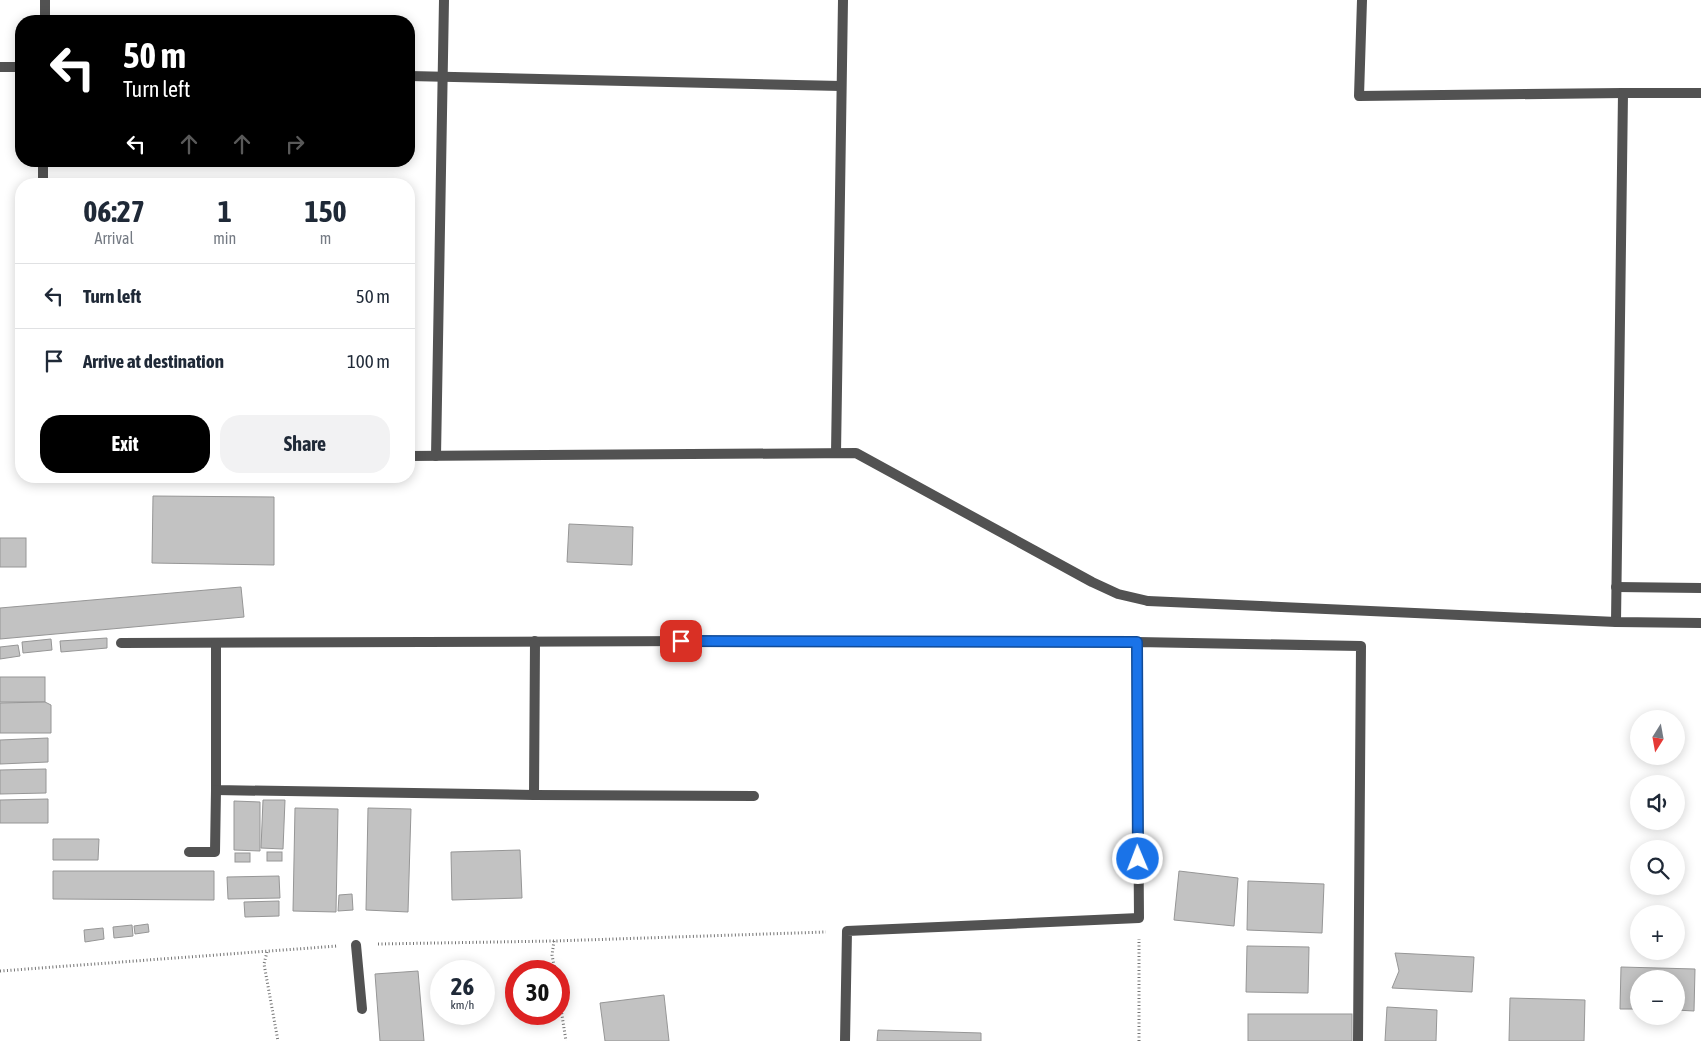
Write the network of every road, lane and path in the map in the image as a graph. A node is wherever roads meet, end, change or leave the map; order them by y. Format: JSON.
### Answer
{"nodes":[{"id":1,"x":45,"y":0,"type":"edge"},
{"id":2,"x":444,"y":0,"type":"edge"},
{"id":3,"x":843,"y":0,"type":"edge"},
{"id":4,"x":1362,"y":0,"type":"edge"},
{"id":5,"x":44,"y":15,"type":"edge"},
{"id":6,"x":0,"y":67,"type":"edge"},
{"id":7,"x":15,"y":67,"type":"edge"},
{"id":8,"x":415,"y":76,"type":"edge"},
{"id":9,"x":443,"y":77,"type":"junction"},
{"id":10,"x":842,"y":86,"type":"junction"},
{"id":11,"x":1624,"y":92,"type":"junction"},
{"id":12,"x":1701,"y":94,"type":"edge"},
{"id":13,"x":836,"y":453,"type":"junction"},
{"id":14,"x":415,"y":456,"type":"edge"},
{"id":15,"x":436,"y":456,"type":"junction"},
{"id":16,"x":1616,"y":587,"type":"junction"},
{"id":17,"x":1701,"y":588,"type":"edge"},
{"id":18,"x":1616,"y":622,"type":"junction"},
{"id":19,"x":1701,"y":623,"type":"edge"},
{"id":20,"x":535,"y":642,"type":"junction"},
{"id":21,"x":1137,"y":642,"type":"junction"},
{"id":22,"x":216,"y":643,"type":"junction"},
{"id":23,"x":121,"y":644,"type":"dead end"},
{"id":24,"x":216,"y":790,"type":"junction"},
{"id":25,"x":534,"y":795,"type":"junction"},
{"id":26,"x":754,"y":796,"type":"dead end"},
{"id":27,"x":189,"y":852,"type":"dead end"},
{"id":28,"x":1139,"y":918,"type":"junction"},
{"id":29,"x":847,"y":931,"type":"junction"},
{"id":30,"x":554,"y":941,"type":"junction"},
{"id":31,"x":356,"y":945,"type":"junction"},
{"id":32,"x":267,"y":952,"type":"junction"},
{"id":33,"x":553,"y":960,"type":"edge"},
{"id":34,"x":0,"y":971,"type":"edge"},
{"id":35,"x":362,"y":1009,"type":"dead end"},
{"id":36,"x":564,"y":1025,"type":"edge"},
{"id":37,"x":278,"y":1041,"type":"edge"},
{"id":38,"x":566,"y":1041,"type":"edge"},
{"id":39,"x":844,"y":1041,"type":"edge"},
{"id":40,"x":1138,"y":1041,"type":"edge"},
{"id":41,"x":1358,"y":1041,"type":"edge"}],
"edges":[{"from":1,"to":5,"type":"street"},
{"from":2,"to":9,"type":"street"},
{"from":3,"to":10,"type":"street"},
{"from":4,"to":11,"type":"street"},
{"from":6,"to":7,"type":"street"},
{"from":8,"to":9,"type":"street"},
{"from":9,"to":10,"type":"street"},
{"from":9,"to":15,"type":"street"},
{"from":10,"to":13,"type":"street"},
{"from":11,"to":12,"type":"street"},
{"from":11,"to":16,"type":"street"},
{"from":13,"to":15,"type":"street"},
{"from":13,"to":18,"type":"street"},
{"from":14,"to":15,"type":"street"},
{"from":16,"to":17,"type":"street"},
{"from":16,"to":18,"type":"street"},
{"from":18,"to":19,"type":"street"},
{"from":20,"to":21,"type":"street"},
{"from":20,"to":22,"type":"street"},
{"from":20,"to":25,"type":"street"},
{"from":21,"to":28,"type":"street"},
{"from":21,"to":41,"type":"street"},
{"from":22,"to":23,"type":"street"},
{"from":22,"to":24,"type":"street"},
{"from":24,"to":25,"type":"street"},
{"from":24,"to":27,"type":"street"},
{"from":25,"to":26,"type":"street"},
{"from":28,"to":29,"type":"street"},
{"from":28,"to":40,"type":"path"},
{"from":29,"to":30,"type":"path"},
{"from":29,"to":39,"type":"street"},
{"from":30,"to":31,"type":"path"},
{"from":30,"to":33,"type":"path"},
{"from":31,"to":32,"type":"path"},
{"from":31,"to":35,"type":"street"},
{"from":32,"to":34,"type":"path"},
{"from":32,"to":37,"type":"path"},
{"from":36,"to":38,"type":"path"}]}
